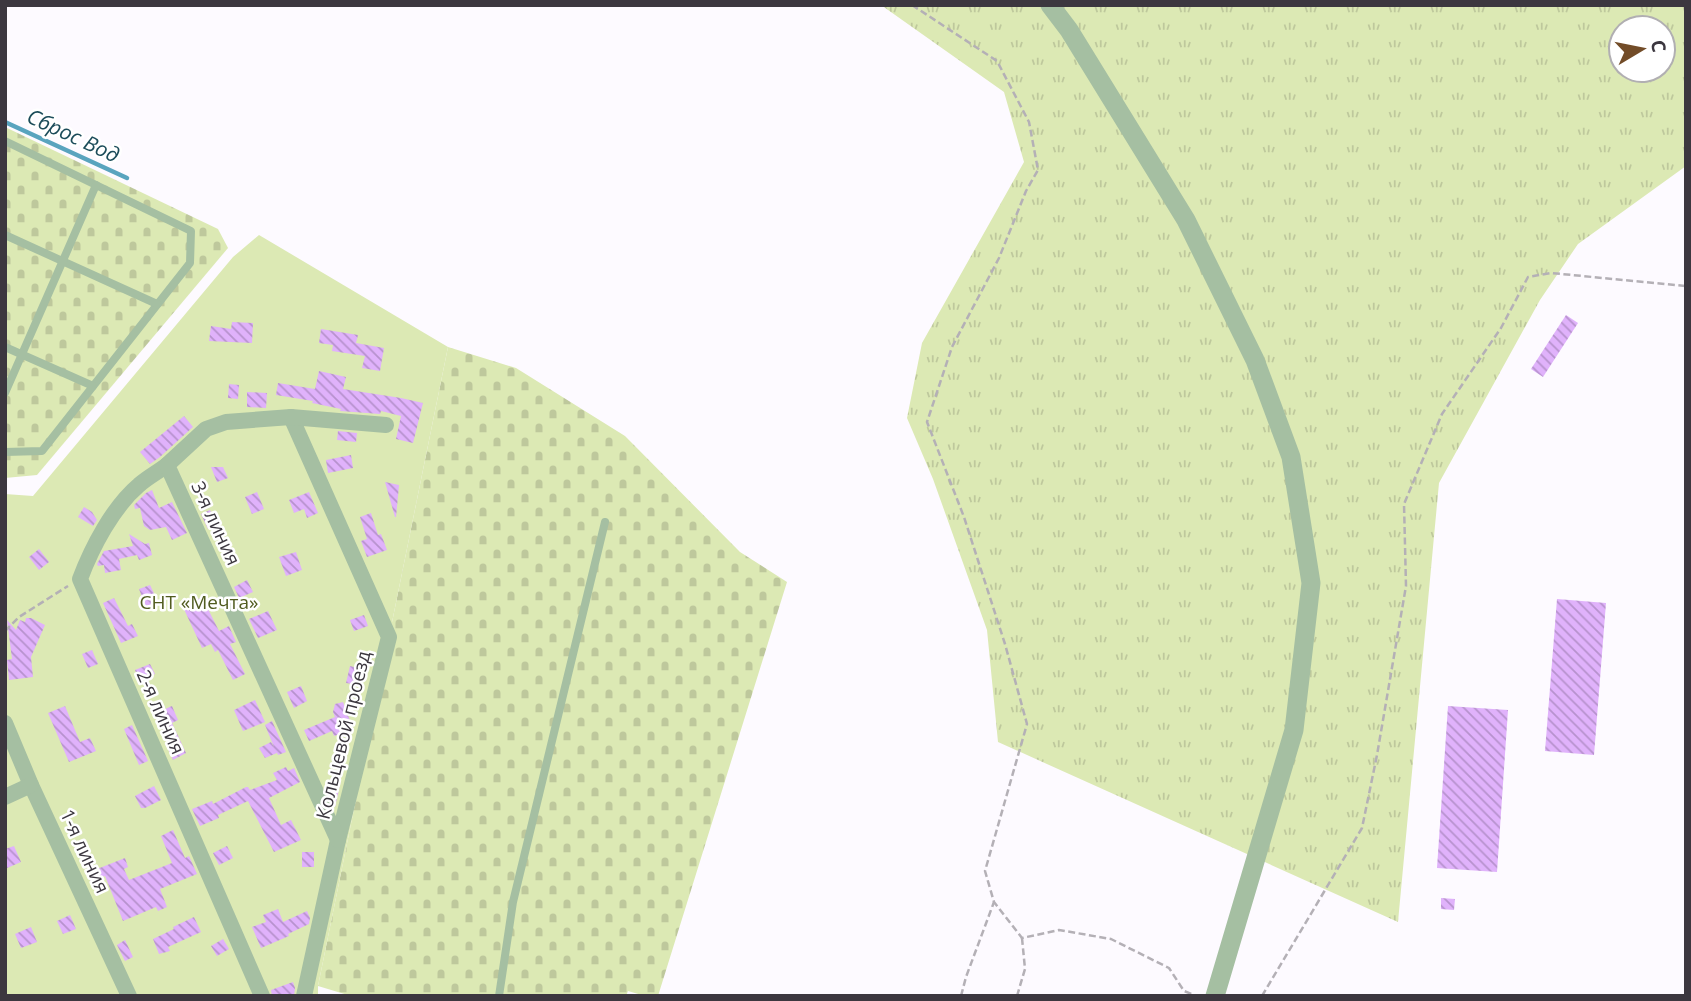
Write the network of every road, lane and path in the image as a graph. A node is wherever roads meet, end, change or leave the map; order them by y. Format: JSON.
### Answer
{"nodes":[{"id":1,"x":912,"y":5,"type":"edge"},
{"id":2,"x":1050,"y":5,"type":"edge"},
{"id":3,"x":5,"y":141,"type":"edge"},
{"id":4,"x":96,"y":185,"type":"junction"},
{"id":5,"x":5,"y":235,"type":"edge"},
{"id":6,"x":62,"y":261,"type":"junction"},
{"id":7,"x":1686,"y":286,"type":"edge"},
{"id":8,"x":158,"y":304,"type":"junction"},
{"id":9,"x":5,"y":346,"type":"edge"},
{"id":10,"x":22,"y":354,"type":"junction"},
{"id":11,"x":93,"y":386,"type":"junction"},
{"id":12,"x":5,"y":393,"type":"edge"},
{"id":13,"x":291,"y":417,"type":"junction"},
{"id":14,"x":386,"y":425,"type":"dead end"},
{"id":15,"x":5,"y":452,"type":"edge"},
{"id":16,"x":167,"y":465,"type":"junction"},
{"id":17,"x":605,"y":522,"type":"dead end"},
{"id":18,"x":80,"y":579,"type":"junction"},
{"id":19,"x":5,"y":631,"type":"edge"},
{"id":20,"x":5,"y":723,"type":"edge"},
{"id":21,"x":32,"y":785,"type":"junction"},
{"id":22,"x":5,"y":797,"type":"edge"},
{"id":23,"x":338,"y":840,"type":"junction"},
{"id":24,"x":993,"y":902,"type":"junction"},
{"id":25,"x":1022,"y":938,"type":"junction"},
{"id":26,"x":129,"y":996,"type":"edge"},
{"id":27,"x":262,"y":996,"type":"edge"},
{"id":28,"x":304,"y":996,"type":"edge"},
{"id":29,"x":499,"y":996,"type":"edge"},
{"id":30,"x":961,"y":996,"type":"edge"},
{"id":31,"x":1017,"y":996,"type":"edge"},
{"id":32,"x":1197,"y":996,"type":"edge"},
{"id":33,"x":1215,"y":996,"type":"edge"},
{"id":34,"x":1262,"y":996,"type":"edge"}],
"edges":[{"from":1,"to":24,"type":"path"},
{"from":2,"to":33,"type":"street"},
{"from":3,"to":4,"type":"lane"},
{"from":4,"to":6,"type":"lane"},
{"from":4,"to":8,"type":"lane"},
{"from":5,"to":6,"type":"lane"},
{"from":6,"to":8,"type":"lane"},
{"from":6,"to":10,"type":"lane"},
{"from":7,"to":34,"type":"path"},
{"from":8,"to":11,"type":"lane"},
{"from":9,"to":10,"type":"lane"},
{"from":10,"to":11,"type":"lane"},
{"from":10,"to":12,"type":"lane"},
{"from":11,"to":15,"type":"lane"},
{"from":13,"to":14,"type":"street"},
{"from":13,"to":16,"type":"street"},
{"from":13,"to":23,"type":"street","name":"Кольцевой проезд"},
{"from":16,"to":18,"type":"street"},
{"from":16,"to":23,"type":"street","name":"3-я линия"},
{"from":17,"to":29,"type":"lane"},
{"from":18,"to":19,"type":"path"},
{"from":18,"to":27,"type":"street","name":"2-я линия"},
{"from":20,"to":21,"type":"street","name":"1-я линия"},
{"from":21,"to":22,"type":"street"},
{"from":21,"to":26,"type":"street","name":"1-я линия"},
{"from":23,"to":28,"type":"street","name":"Кольцевой проезд"},
{"from":24,"to":25,"type":"path"},
{"from":24,"to":30,"type":"path"},
{"from":25,"to":31,"type":"path"},
{"from":25,"to":32,"type":"path"}]}
